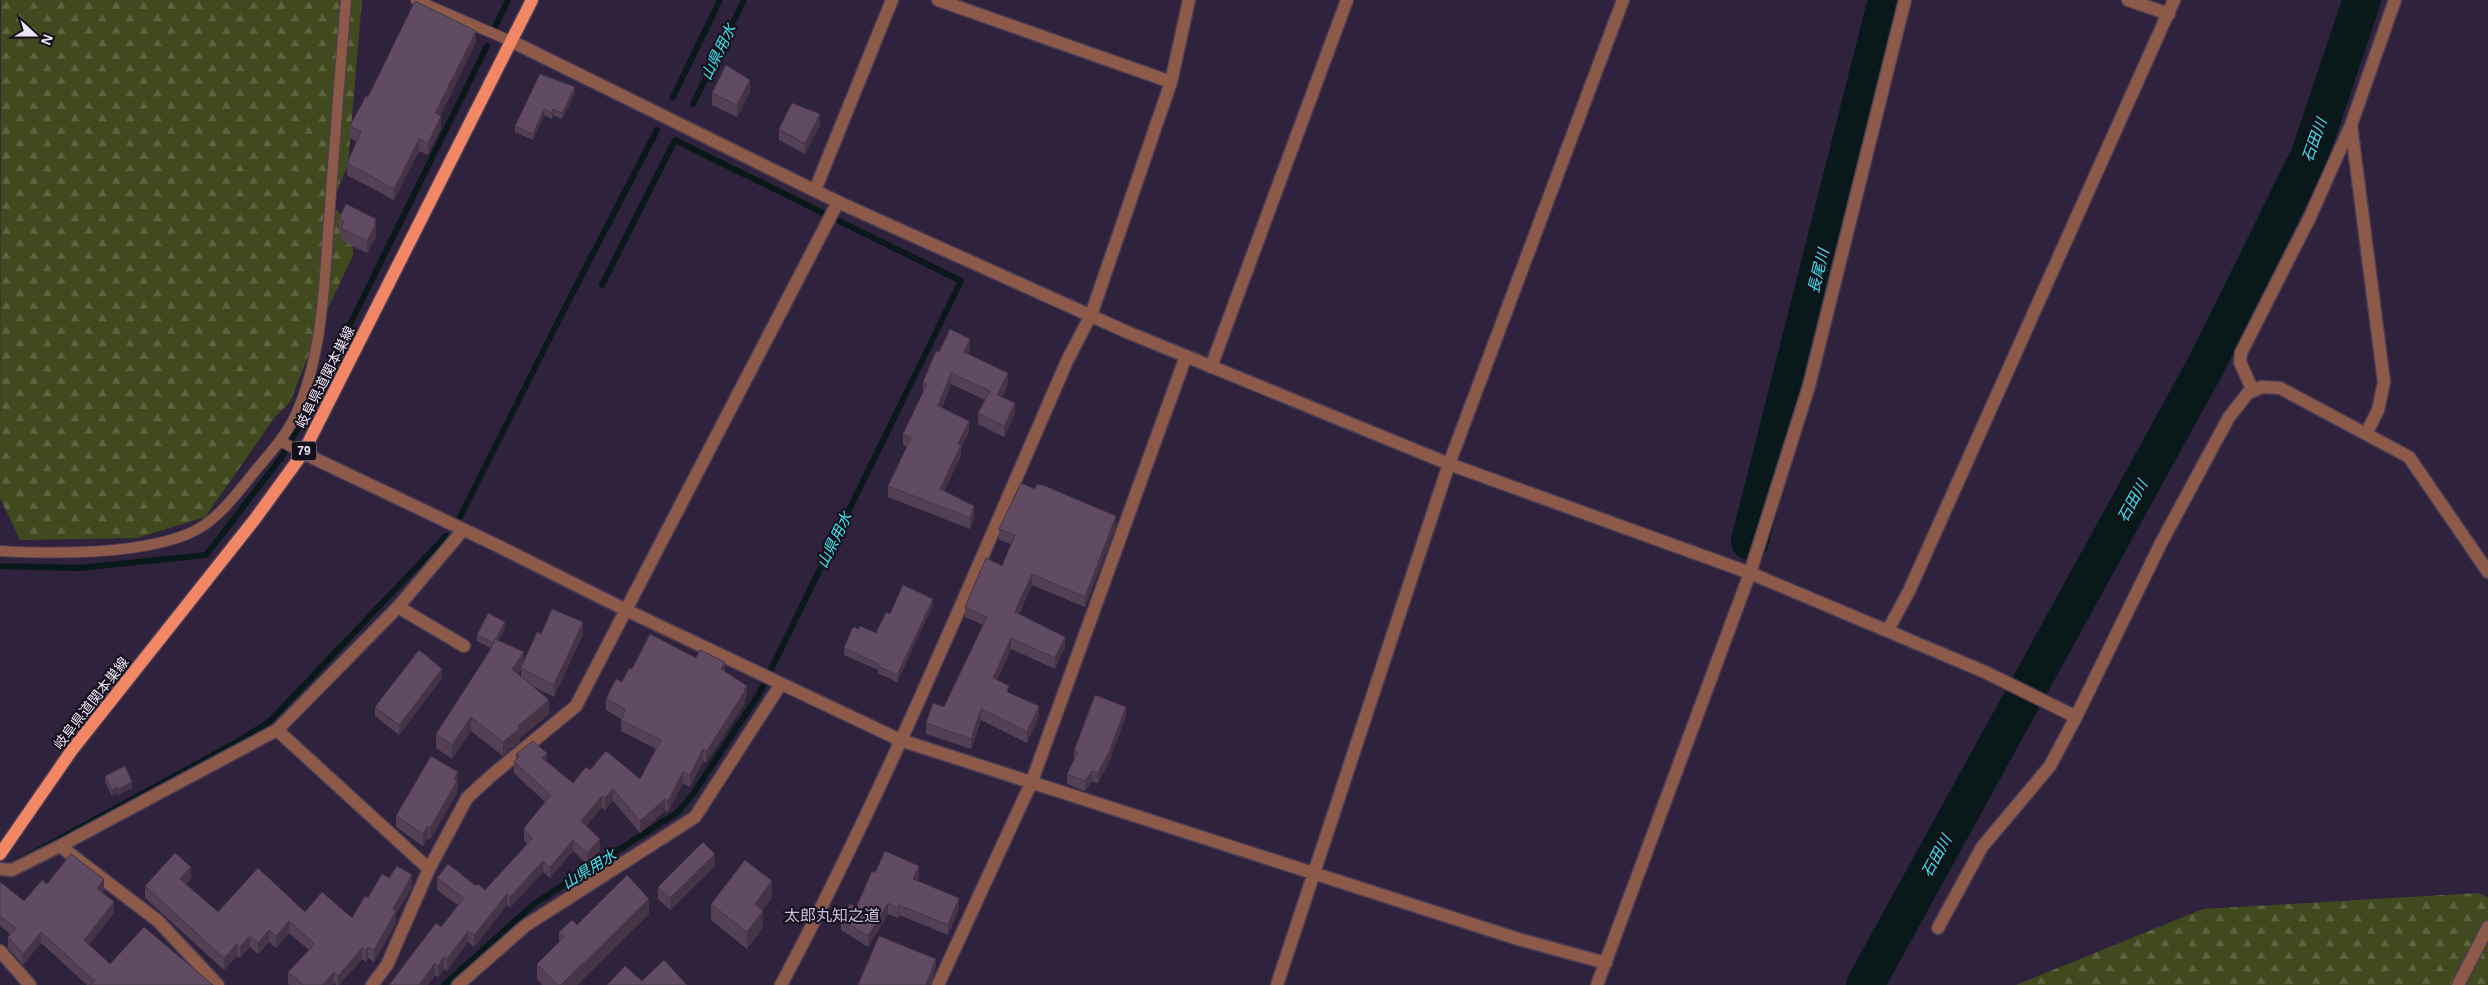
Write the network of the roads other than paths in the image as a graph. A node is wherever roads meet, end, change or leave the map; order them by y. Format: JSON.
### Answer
{"nodes":[{"id":1,"x":346,"y":0,"type":"edge"},
{"id":2,"x":416,"y":0,"type":"edge"},
{"id":3,"x":532,"y":0,"type":"edge"},
{"id":4,"x":892,"y":0,"type":"edge"},
{"id":5,"x":938,"y":0,"type":"edge"},
{"id":6,"x":1189,"y":0,"type":"edge"},
{"id":7,"x":1347,"y":0,"type":"edge"},
{"id":8,"x":1623,"y":0,"type":"edge"},
{"id":9,"x":1904,"y":0,"type":"edge"},
{"id":10,"x":2128,"y":0,"type":"edge"},
{"id":11,"x":2174,"y":0,"type":"edge"},
{"id":12,"x":2395,"y":0,"type":"edge"},
{"id":13,"x":2168,"y":14,"type":"junction"},
{"id":14,"x":513,"y":42,"type":"junction"},
{"id":15,"x":1171,"y":82,"type":"junction"},
{"id":16,"x":2351,"y":125,"type":"junction"},
{"id":17,"x":815,"y":190,"type":"junction"},
{"id":18,"x":838,"y":202,"type":"junction"},
{"id":19,"x":1092,"y":315,"type":"junction"},
{"id":20,"x":1186,"y":356,"type":"junction"},
{"id":21,"x":1211,"y":367,"type":"junction"},
{"id":22,"x":2253,"y":391,"type":"junction"},
{"id":23,"x":2366,"y":434,"type":"junction"},
{"id":24,"x":280,"y":441,"type":"junction"},
{"id":25,"x":303,"y":453,"type":"junction"},
{"id":26,"x":1449,"y":464,"type":"junction"},
{"id":27,"x":463,"y":530,"type":"junction"},
{"id":28,"x":0,"y":551,"type":"edge"},
{"id":29,"x":2488,"y":572,"type":"edge"},
{"id":30,"x":1750,"y":573,"type":"junction"},
{"id":31,"x":398,"y":607,"type":"junction"},
{"id":32,"x":626,"y":610,"type":"junction"},
{"id":33,"x":1888,"y":630,"type":"junction"},
{"id":34,"x":464,"y":646,"type":"dead end"},
{"id":35,"x":771,"y":679,"type":"junction"},
{"id":36,"x":2076,"y":717,"type":"junction"},
{"id":37,"x":277,"y":730,"type":"junction"},
{"id":38,"x":900,"y":740,"type":"junction"},
{"id":39,"x":1032,"y":781,"type":"junction"},
{"id":40,"x":60,"y":846,"type":"junction"},
{"id":41,"x":0,"y":854,"type":"edge"},
{"id":42,"x":0,"y":869,"type":"edge"},
{"id":43,"x":429,"y":869,"type":"junction"},
{"id":44,"x":1313,"y":872,"type":"junction"},
{"id":45,"x":1938,"y":928,"type":"dead end"},
{"id":46,"x":2488,"y":928,"type":"edge"},
{"id":47,"x":0,"y":951,"type":"edge"},
{"id":48,"x":1606,"y":963,"type":"junction"},
{"id":49,"x":30,"y":985,"type":"edge"},
{"id":50,"x":218,"y":985,"type":"edge"},
{"id":51,"x":372,"y":985,"type":"edge"},
{"id":52,"x":458,"y":985,"type":"edge"},
{"id":53,"x":781,"y":985,"type":"edge"},
{"id":54,"x":938,"y":985,"type":"edge"},
{"id":55,"x":1277,"y":985,"type":"edge"},
{"id":56,"x":1597,"y":985,"type":"edge"},
{"id":57,"x":2458,"y":985,"type":"edge"}],
"edges":[{"from":1,"to":24,"type":"lane"},
{"from":2,"to":14,"type":"lane"},
{"from":3,"to":14,"type":"main road","name":"岐阜県道関本巣線","number":"79"},
{"from":4,"to":17,"type":"street"},
{"from":5,"to":15,"type":"street"},
{"from":6,"to":15,"type":"street"},
{"from":7,"to":21,"type":"street"},
{"from":8,"to":26,"type":"street"},
{"from":9,"to":30,"type":"street"},
{"from":10,"to":13,"type":"street"},
{"from":11,"to":13,"type":"street"},
{"from":12,"to":16,"type":"street"},
{"from":13,"to":33,"type":"street"},
{"from":14,"to":17,"type":"street"},
{"from":14,"to":25,"type":"main road","name":"岐阜県道関本巣線","number":"79"},
{"from":15,"to":19,"type":"street"},
{"from":16,"to":22,"type":"street"},
{"from":16,"to":23,"type":"street"},
{"from":17,"to":18,"type":"street"},
{"from":18,"to":19,"type":"street"},
{"from":18,"to":32,"type":"street"},
{"from":19,"to":20,"type":"street"},
{"from":19,"to":38,"type":"street"},
{"from":20,"to":21,"type":"street"},
{"from":20,"to":39,"type":"street"},
{"from":21,"to":26,"type":"street"},
{"from":22,"to":23,"type":"street"},
{"from":22,"to":36,"type":"street"},
{"from":23,"to":29,"type":"street"},
{"from":24,"to":25,"type":"lane"},
{"from":24,"to":28,"type":"lane"},
{"from":25,"to":27,"type":"street"},
{"from":25,"to":41,"type":"main road","name":"岐阜県道関本巣線","number":"79"},
{"from":26,"to":30,"type":"street"},
{"from":26,"to":44,"type":"street"},
{"from":27,"to":31,"type":"street"},
{"from":27,"to":32,"type":"street"},
{"from":30,"to":33,"type":"street"},
{"from":30,"to":48,"type":"street"},
{"from":31,"to":34,"type":"street"},
{"from":31,"to":37,"type":"street"},
{"from":32,"to":35,"type":"street"},
{"from":32,"to":43,"type":"street"},
{"from":33,"to":36,"type":"street"},
{"from":35,"to":38,"type":"street"},
{"from":35,"to":52,"type":"street"},
{"from":36,"to":45,"type":"street"},
{"from":37,"to":40,"type":"street"},
{"from":37,"to":43,"type":"street"},
{"from":38,"to":39,"type":"street"},
{"from":38,"to":53,"type":"street"},
{"from":39,"to":44,"type":"street"},
{"from":39,"to":54,"type":"street"},
{"from":40,"to":42,"type":"street"},
{"from":40,"to":50,"type":"street"},
{"from":43,"to":51,"type":"street"},
{"from":44,"to":48,"type":"street"},
{"from":44,"to":55,"type":"street"},
{"from":46,"to":57,"type":"street"},
{"from":47,"to":49,"type":"street"},
{"from":48,"to":56,"type":"street"}]}
